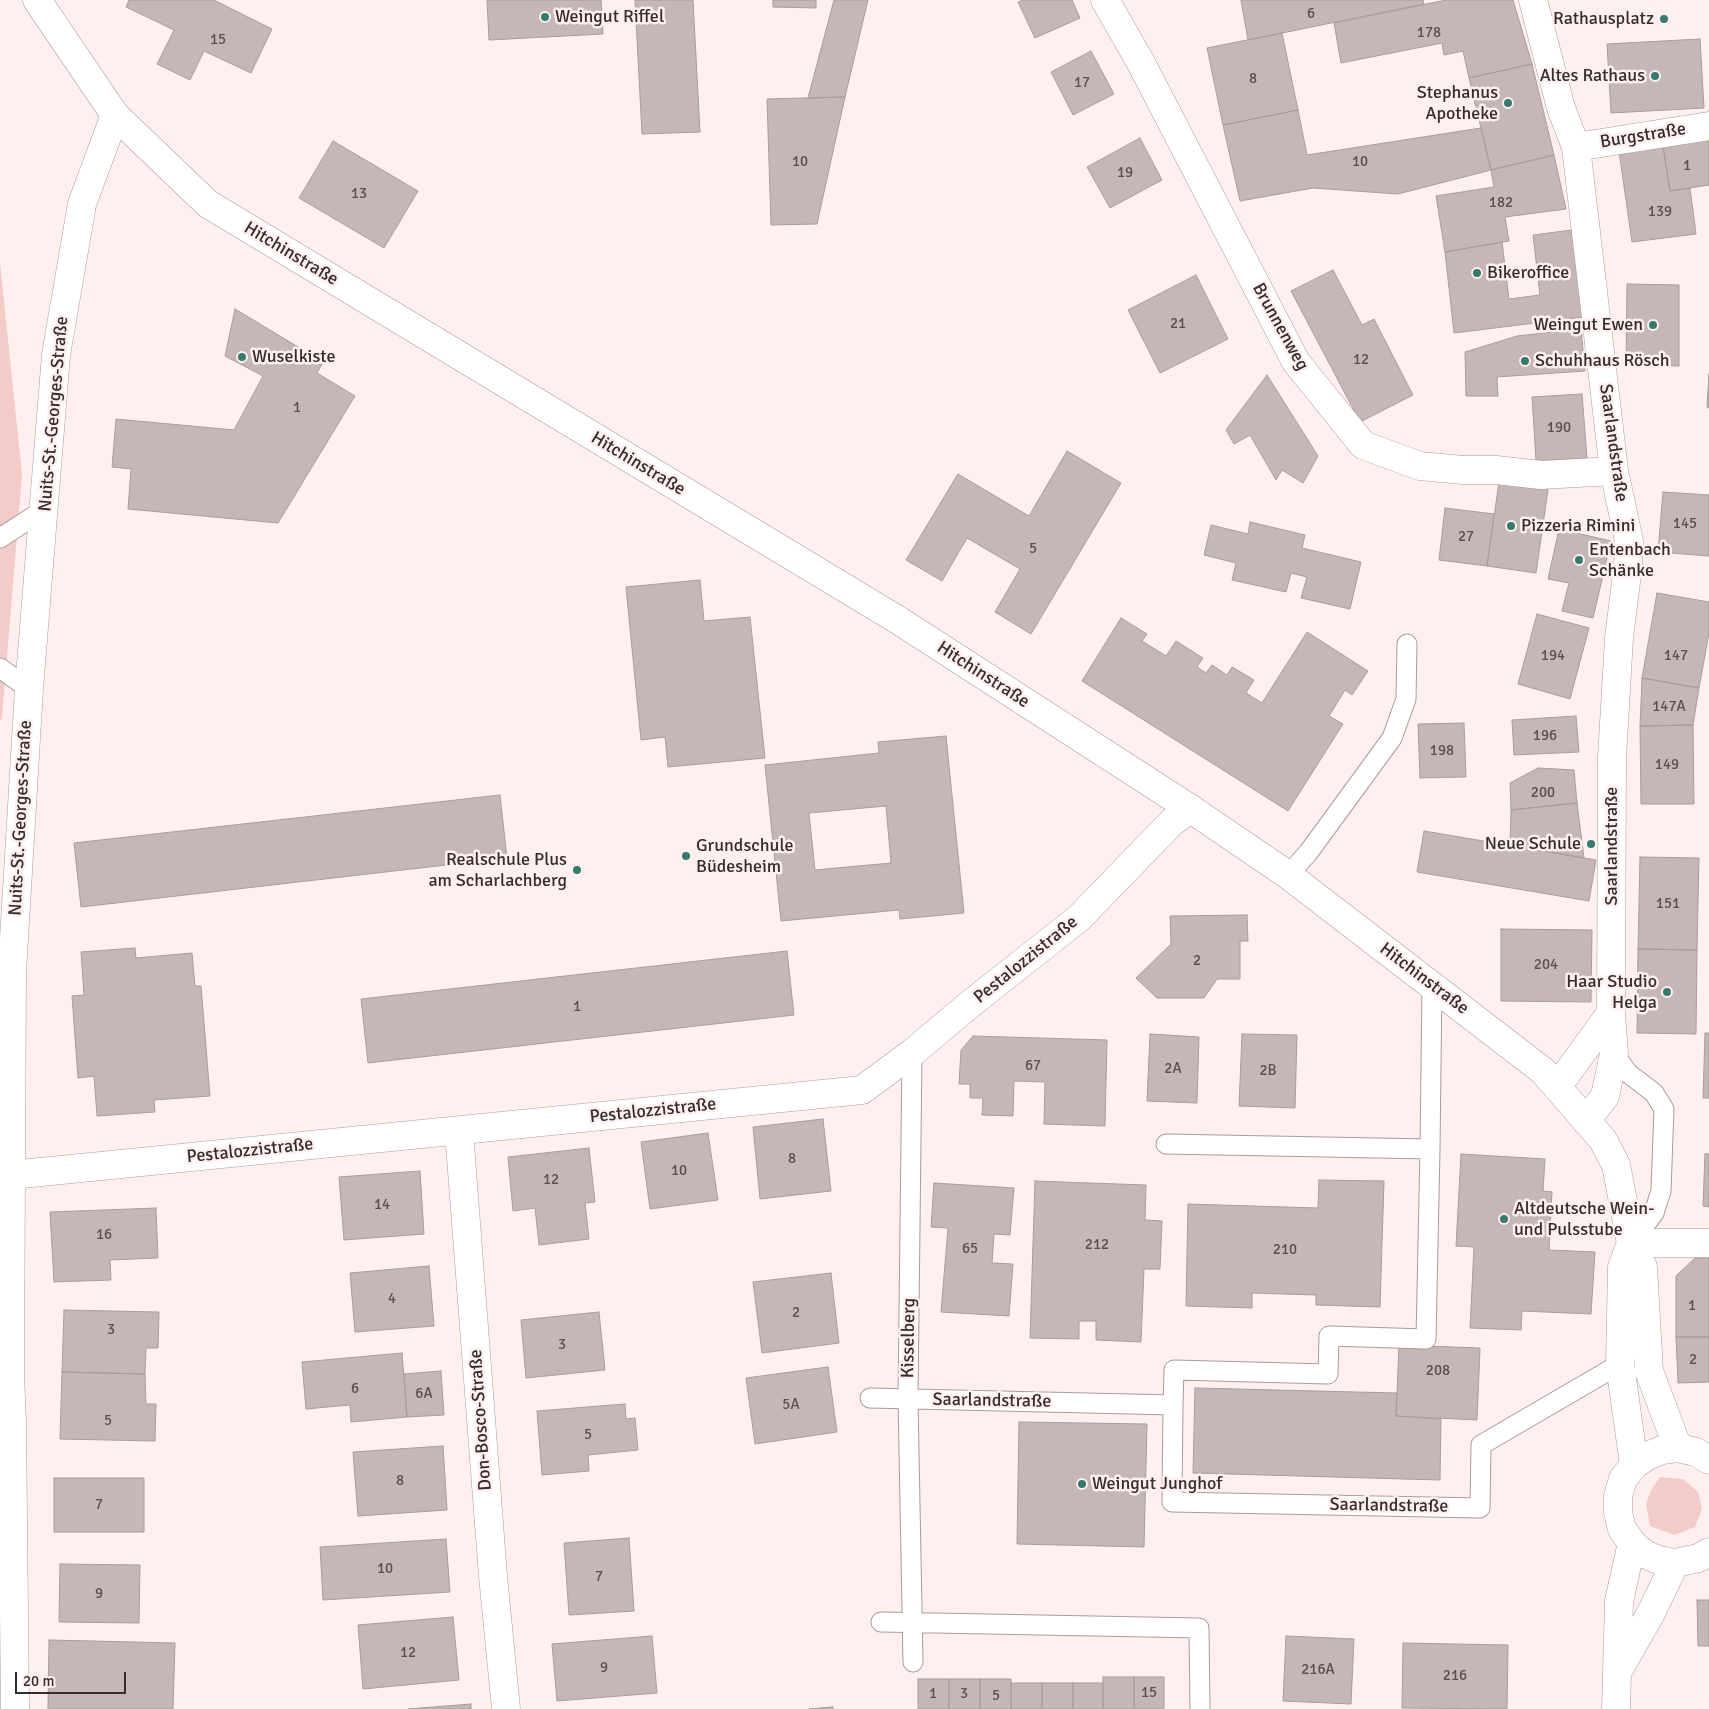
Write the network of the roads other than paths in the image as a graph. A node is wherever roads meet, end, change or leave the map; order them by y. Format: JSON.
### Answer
{"nodes":[{"id":1,"x":37,"y":0,"type":"edge"},
{"id":2,"x":1105,"y":0,"type":"edge"},
{"id":3,"x":1533,"y":0,"type":"edge"},
{"id":4,"x":115,"y":116,"type":"junction"},
{"id":5,"x":1709,"y":126,"type":"edge"},
{"id":6,"x":1576,"y":147,"type":"junction"},
{"id":7,"x":1614,"y":471,"type":"junction"},
{"id":8,"x":45,"y":509,"type":"junction"},
{"id":9,"x":0,"y":538,"type":"edge"},
{"id":10,"x":1407,"y":644,"type":"dead end"},
{"id":11,"x":0,"y":668,"type":"edge"},
{"id":12,"x":29,"y":689,"type":"junction"},
{"id":13,"x":1191,"y":809,"type":"junction"},
{"id":14,"x":1288,"y":875,"type":"junction"},
{"id":15,"x":6,"y":971,"type":"edge"},
{"id":16,"x":1432,"y":985,"type":"junction"},
{"id":17,"x":1611,"y":1013,"type":"junction"},
{"id":18,"x":912,"y":1052,"type":"junction"},
{"id":19,"x":1614,"y":1054,"type":"junction"},
{"id":20,"x":1557,"y":1087,"type":"junction"},
{"id":21,"x":1586,"y":1121,"type":"junction"},
{"id":22,"x":459,"y":1130,"type":"junction"},
{"id":23,"x":1166,"y":1144,"type":"dead end"},
{"id":24,"x":1430,"y":1149,"type":"junction"},
{"id":25,"x":11,"y":1175,"type":"junction"},
{"id":26,"x":1631,"y":1243,"type":"junction"},
{"id":27,"x":1709,"y":1243,"type":"edge"},
{"id":28,"x":1620,"y":1364,"type":"junction"},
{"id":29,"x":870,"y":1398,"type":"dead end"},
{"id":30,"x":908,"y":1399,"type":"junction"},
{"id":31,"x":1173,"y":1405,"type":"junction"},
{"id":32,"x":1678,"y":1448,"type":"junction"},
{"id":33,"x":1709,"y":1460,"type":"edge"},
{"id":34,"x":1634,"y":1465,"type":"junction"},
{"id":35,"x":1632,"y":1543,"type":"junction"},
{"id":36,"x":1709,"y":1552,"type":"edge"},
{"id":37,"x":1675,"y":1563,"type":"junction"},
{"id":38,"x":881,"y":1622,"type":"dead end"},
{"id":39,"x":913,"y":1623,"type":"junction"},
{"id":40,"x":913,"y":1662,"type":"dead end"},
{"id":41,"x":1617,"y":1672,"type":"junction"},
{"id":42,"x":15,"y":1709,"type":"edge"},
{"id":43,"x":506,"y":1709,"type":"edge"},
{"id":44,"x":1200,"y":1709,"type":"edge"},
{"id":45,"x":1616,"y":1709,"type":"edge"}],
"edges":[{"from":1,"to":4,"type":"street","name":"Hitchinstraße"},
{"from":2,"to":7,"type":"street","name":"Brunnenweg"},
{"from":3,"to":6,"type":"street","name":"Saarlandstraße"},
{"from":4,"to":8,"type":"street","name":"Nuits-St.-Georges-Straße"},
{"from":4,"to":13,"type":"street","name":"Hitchinstraße"},
{"from":5,"to":6,"type":"street","name":"Burgstraße"},
{"from":6,"to":7,"type":"street","name":"Saarlandstraße"},
{"from":7,"to":17,"type":"street","name":"Saarlandstraße"},
{"from":8,"to":9,"type":"lane"},
{"from":8,"to":12,"type":"street","name":"Nuits-St.-Georges-Straße"},
{"from":10,"to":14,"type":"lane"},
{"from":11,"to":12,"type":"lane"},
{"from":12,"to":15,"type":"street","name":"Nuits-St.-Georges-Straße"},
{"from":13,"to":14,"type":"street","name":"Hitchinstraße"},
{"from":13,"to":18,"type":"street","name":"Pestalozzistraße"},
{"from":14,"to":16,"type":"street","name":"Hitchinstraße"},
{"from":15,"to":25,"type":"street","name":"Nuits-St.-Georges-Straße"},
{"from":16,"to":20,"type":"street","name":"Hitchinstraße"},
{"from":16,"to":24,"type":"lane"},
{"from":17,"to":19,"type":"street","name":"Saarlandstraße"},
{"from":17,"to":20,"type":"street"},
{"from":18,"to":22,"type":"street","name":"Pestalozzistraße"},
{"from":18,"to":30,"type":"lane","name":"Kisselberg"},
{"from":19,"to":21,"type":"street","name":"Saarlandstraße"},
{"from":19,"to":26,"type":"lane"},
{"from":20,"to":21,"type":"street"},
{"from":21,"to":26,"type":"street"},
{"from":22,"to":25,"type":"street","name":"Pestalozzistraße"},
{"from":22,"to":43,"type":"street","name":"Don-Bosco-Straße"},
{"from":23,"to":24,"type":"lane"},
{"from":24,"to":31,"type":"lane","name":"Saarlandstraße"},
{"from":25,"to":42,"type":"street","name":"Nuits-St.-Georges-Straße"},
{"from":26,"to":27,"type":"street"},
{"from":26,"to":28,"type":"street"},
{"from":26,"to":32,"type":"street"},
{"from":28,"to":31,"type":"lane","name":"Saarlandstraße"},
{"from":28,"to":34,"type":"street"},
{"from":29,"to":30,"type":"lane","name":"Saarlandstraße"},
{"from":30,"to":31,"type":"lane","name":"Saarlandstraße"},
{"from":30,"to":39,"type":"lane","name":"Kisselberg"},
{"from":32,"to":33,"type":"street"},
{"from":32,"to":34,"type":"street"},
{"from":34,"to":35,"type":"street"},
{"from":35,"to":37,"type":"street"},
{"from":35,"to":41,"type":"street"},
{"from":36,"to":37,"type":"street"},
{"from":37,"to":41,"type":"street"},
{"from":38,"to":39,"type":"lane"},
{"from":39,"to":40,"type":"lane","name":"Kisselberg"},
{"from":39,"to":44,"type":"lane"},
{"from":41,"to":45,"type":"street"}]}
